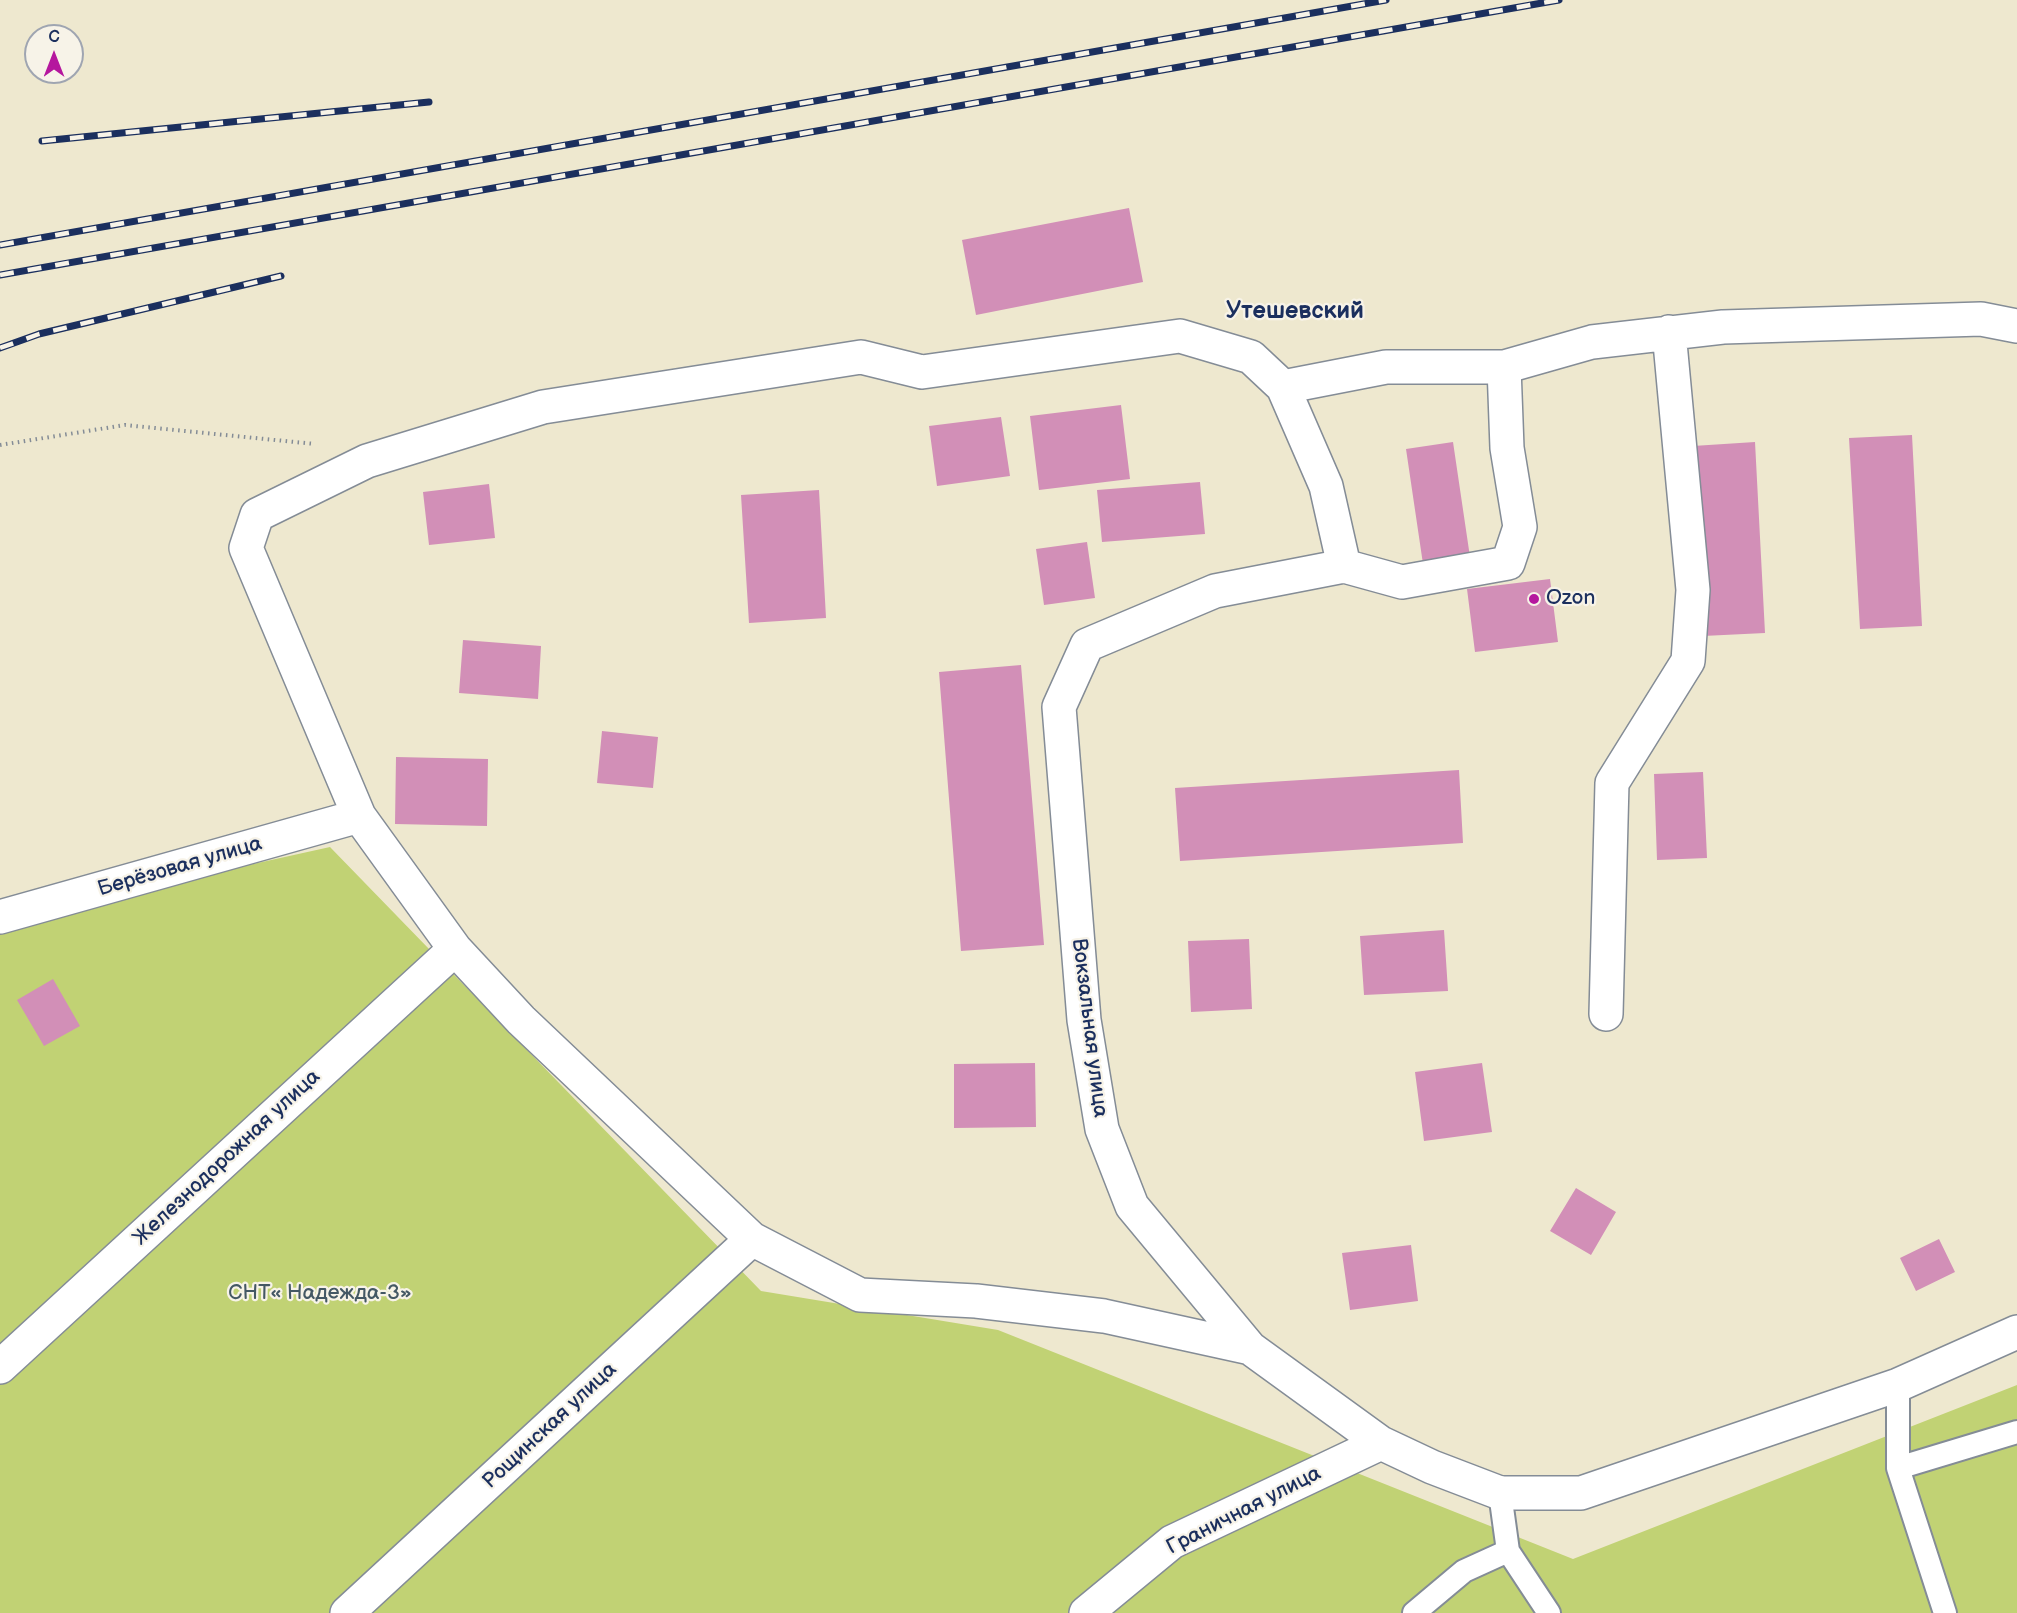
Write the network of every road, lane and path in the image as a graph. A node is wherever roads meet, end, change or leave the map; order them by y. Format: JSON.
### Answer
{"nodes":[{"id":1,"x":2017,"y":326,"type":"edge"},
{"id":2,"x":1669,"y":332,"type":"junction"},
{"id":3,"x":1504,"y":367,"type":"junction"},
{"id":4,"x":1283,"y":387,"type":"junction"},
{"id":5,"x":0,"y":445,"type":"edge"},
{"id":6,"x":367,"y":461,"type":"junction"},
{"id":7,"x":1344,"y":566,"type":"junction"},
{"id":8,"x":359,"y":816,"type":"junction"},
{"id":9,"x":0,"y":917,"type":"edge"},
{"id":10,"x":455,"y":949,"type":"junction"},
{"id":11,"x":1606,"y":1014,"type":"dead end"},
{"id":12,"x":752,"y":1239,"type":"junction"},
{"id":13,"x":2017,"y":1332,"type":"edge"},
{"id":14,"x":1250,"y":1348,"type":"junction"},
{"id":15,"x":0,"y":1367,"type":"edge"},
{"id":16,"x":1898,"y":1385,"type":"junction"},
{"id":17,"x":2017,"y":1432,"type":"edge"},
{"id":18,"x":1381,"y":1443,"type":"junction"},
{"id":19,"x":1898,"y":1468,"type":"junction"},
{"id":20,"x":1500,"y":1493,"type":"junction"},
{"id":21,"x":1508,"y":1551,"type":"junction"},
{"id":22,"x":348,"y":1613,"type":"edge"},
{"id":23,"x":1086,"y":1613,"type":"edge"},
{"id":24,"x":1414,"y":1613,"type":"edge"},
{"id":25,"x":1550,"y":1613,"type":"edge"},
{"id":26,"x":1944,"y":1613,"type":"edge"}],
"edges":[{"from":1,"to":2,"type":"street"},
{"from":2,"to":3,"type":"street"},
{"from":2,"to":11,"type":"street"},
{"from":3,"to":4,"type":"street"},
{"from":3,"to":7,"type":"street"},
{"from":4,"to":6,"type":"street"},
{"from":4,"to":7,"type":"street"},
{"from":5,"to":6,"type":"path"},
{"from":6,"to":8,"type":"street"},
{"from":7,"to":14,"type":"street","name":"Вокзальная улица"},
{"from":8,"to":9,"type":"street","name":"Берёзовая улица"},
{"from":8,"to":10,"type":"street"},
{"from":10,"to":12,"type":"street"},
{"from":10,"to":15,"type":"street","name":"Железнодорожная улица"},
{"from":12,"to":14,"type":"street"},
{"from":12,"to":22,"type":"street","name":"Рощинская улица"},
{"from":13,"to":16,"type":"street"},
{"from":14,"to":18,"type":"street","name":"Вокзальная улица"},
{"from":16,"to":19,"type":"lane"},
{"from":16,"to":20,"type":"street"},
{"from":17,"to":19,"type":"lane"},
{"from":18,"to":20,"type":"street","name":"Вокзальная улица"},
{"from":18,"to":23,"type":"street","name":"Граничная улица"},
{"from":19,"to":26,"type":"lane"},
{"from":20,"to":21,"type":"lane"},
{"from":21,"to":24,"type":"lane"},
{"from":21,"to":25,"type":"lane"}]}
